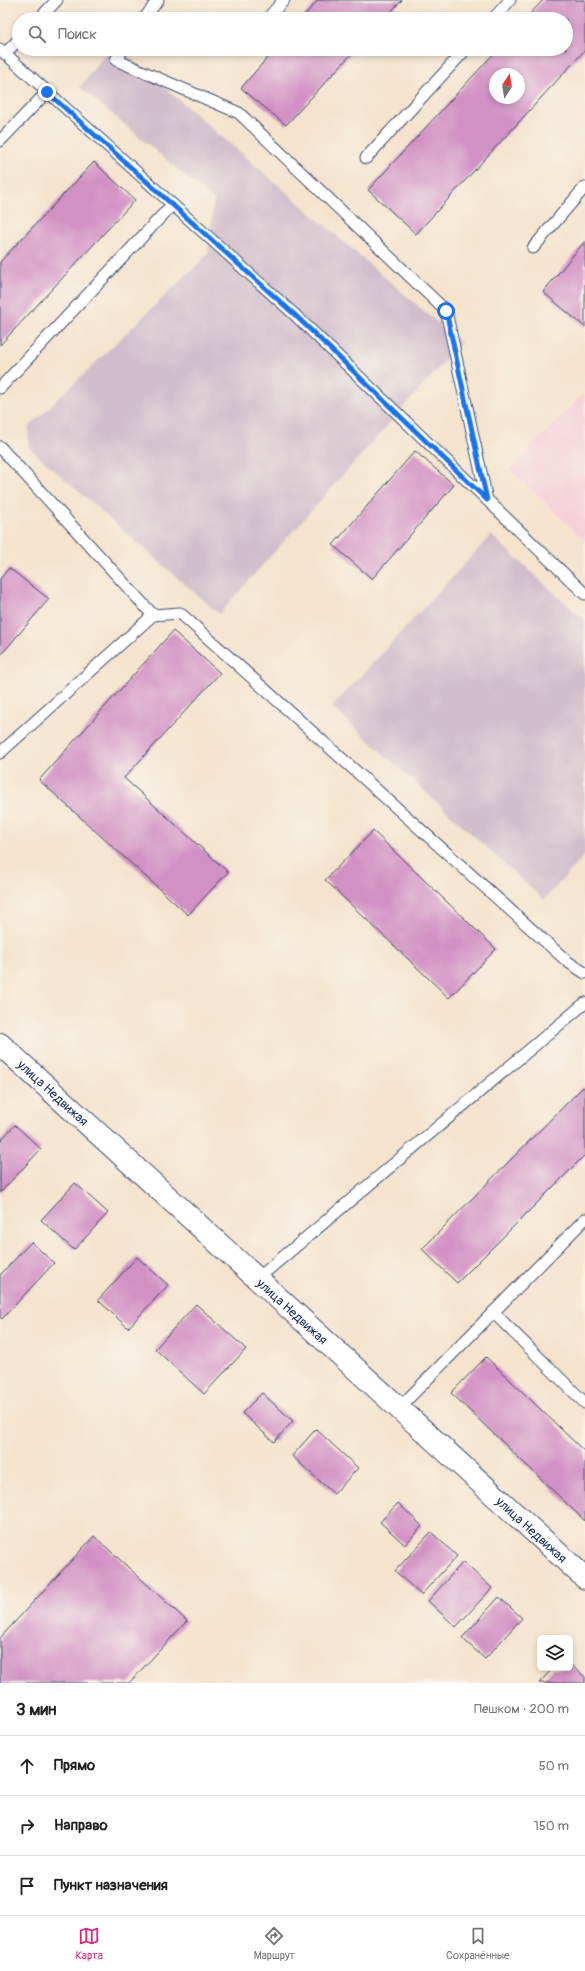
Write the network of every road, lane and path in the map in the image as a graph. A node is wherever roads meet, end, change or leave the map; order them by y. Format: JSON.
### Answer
{"nodes":[{"id":1,"x":57,"y":0,"type":"edge"},
{"id":2,"x":158,"y":0,"type":"edge"},
{"id":3,"x":284,"y":0,"type":"edge"},
{"id":4,"x":510,"y":0,"type":"edge"},
{"id":5,"x":46,"y":12,"type":"edge"},
{"id":6,"x":149,"y":12,"type":"edge"},
{"id":7,"x":273,"y":12,"type":"edge"},
{"id":8,"x":499,"y":12,"type":"edge"},
{"id":9,"x":12,"y":44,"type":"edge"},
{"id":10,"x":2,"y":52,"type":"edge"},
{"id":11,"x":119,"y":56,"type":"edge"},
{"id":12,"x":460,"y":56,"type":"edge"},
{"id":13,"x":47,"y":92,"type":"junction"},
{"id":14,"x":0,"y":141,"type":"edge"},
{"id":15,"x":366,"y":158,"type":"dead end"},
{"id":16,"x":585,"y":187,"type":"edge"},
{"id":17,"x":172,"y":205,"type":"junction"},
{"id":18,"x":533,"y":248,"type":"dead end"},
{"id":19,"x":0,"y":388,"type":"edge"},
{"id":20,"x":0,"y":447,"type":"edge"},
{"id":21,"x":487,"y":500,"type":"junction"},
{"id":22,"x":585,"y":594,"type":"edge"},
{"id":23,"x":153,"y":615,"type":"junction"},
{"id":24,"x":0,"y":753,"type":"edge"},
{"id":25,"x":585,"y":973,"type":"edge"},
{"id":26,"x":585,"y":1003,"type":"edge"},
{"id":27,"x":0,"y":1044,"type":"edge"},
{"id":28,"x":585,"y":1219,"type":"edge"},
{"id":29,"x":257,"y":1279,"type":"junction"},
{"id":30,"x":493,"y":1312,"type":"junction"},
{"id":31,"x":585,"y":1403,"type":"edge"},
{"id":32,"x":399,"y":1408,"type":"junction"},
{"id":33,"x":585,"y":1578,"type":"edge"}],
"edges":[{"from":1,"to":5,"type":"lane"},
{"from":2,"to":6,"type":"lane"},
{"from":3,"to":7,"type":"lane"},
{"from":4,"to":8,"type":"lane"},
{"from":9,"to":10,"type":"lane"},
{"from":10,"to":13,"type":"lane"},
{"from":11,"to":21,"type":"lane"},
{"from":12,"to":15,"type":"lane"},
{"from":13,"to":14,"type":"lane"},
{"from":13,"to":17,"type":"lane"},
{"from":16,"to":18,"type":"lane"},
{"from":17,"to":19,"type":"lane"},
{"from":17,"to":21,"type":"lane"},
{"from":20,"to":23,"type":"lane"},
{"from":21,"to":22,"type":"lane"},
{"from":23,"to":24,"type":"lane"},
{"from":23,"to":25,"type":"lane"},
{"from":26,"to":29,"type":"lane"},
{"from":27,"to":29,"type":"street","name":"улица Недвижая"},
{"from":28,"to":30,"type":"lane"},
{"from":29,"to":32,"type":"street","name":"улица Недвижая"},
{"from":30,"to":31,"type":"lane"},
{"from":30,"to":32,"type":"lane"},
{"from":32,"to":33,"type":"street","name":"улица Недвижая"}]}
